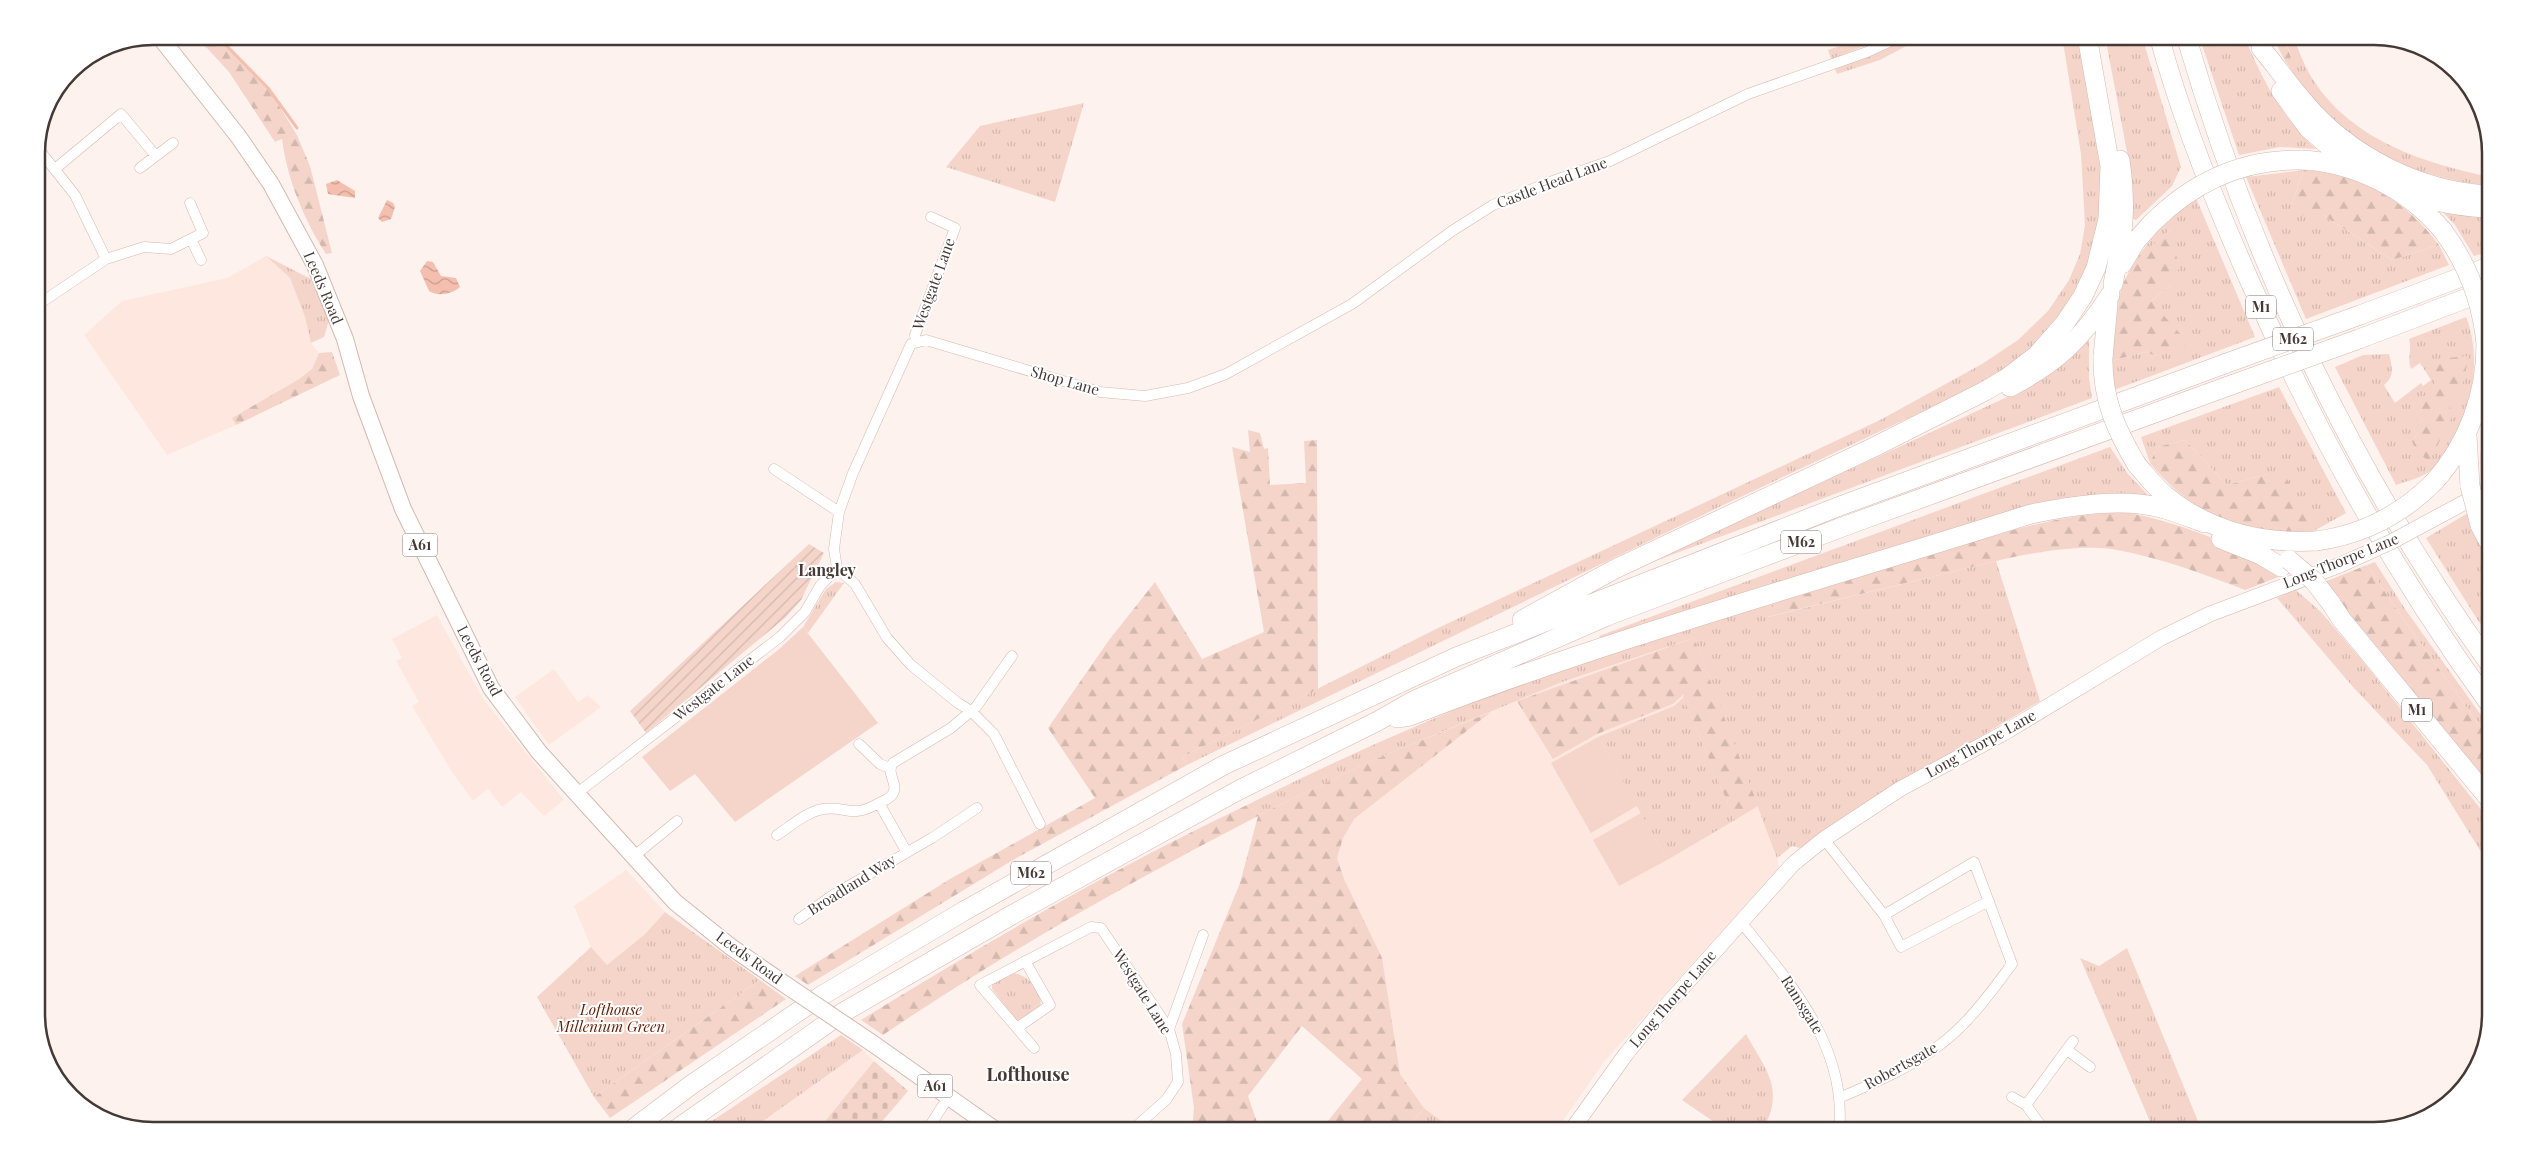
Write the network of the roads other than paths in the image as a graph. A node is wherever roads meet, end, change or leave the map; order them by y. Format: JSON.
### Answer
{"nodes":[{"id":1,"x":166,"y":45,"type":"edge"},
{"id":2,"x":1882,"y":45,"type":"edge"},
{"id":3,"x":2089,"y":45,"type":"edge"},
{"id":4,"x":2098,"y":45,"type":"edge"},
{"id":5,"x":2161,"y":45,"type":"edge"},
{"id":6,"x":2189,"y":45,"type":"edge"},
{"id":7,"x":2260,"y":45,"type":"edge"},
{"id":8,"x":2261,"y":45,"type":"edge"},
{"id":9,"x":173,"y":143,"type":"dead end"},
{"id":10,"x":156,"y":156,"type":"junction"},
{"id":11,"x":45,"y":157,"type":"edge"},
{"id":12,"x":140,"y":168,"type":"dead end"},
{"id":13,"x":55,"y":169,"type":"junction"},
{"id":14,"x":2359,"y":172,"type":"junction"},
{"id":15,"x":2398,"y":191,"type":"junction"},
{"id":16,"x":2482,"y":194,"type":"edge"},
{"id":17,"x":190,"y":203,"type":"dead end"},
{"id":18,"x":2482,"y":208,"type":"edge"},
{"id":19,"x":931,"y":217,"type":"dead end"},
{"id":20,"x":191,"y":239,"type":"junction"},
{"id":21,"x":106,"y":259,"type":"junction"},
{"id":22,"x":201,"y":260,"type":"dead end"},
{"id":23,"x":2482,"y":269,"type":"edge"},
{"id":24,"x":2112,"y":290,"type":"junction"},
{"id":25,"x":2482,"y":293,"type":"edge"},
{"id":26,"x":45,"y":300,"type":"edge"},
{"id":27,"x":2482,"y":321,"type":"edge"},
{"id":28,"x":912,"y":345,"type":"junction"},
{"id":29,"x":1226,"y":374,"type":"joint"},
{"id":30,"x":2482,"y":383,"type":"edge"},
{"id":31,"x":2482,"y":394,"type":"edge"},
{"id":32,"x":2476,"y":404,"type":"junction"},
{"id":33,"x":2467,"y":434,"type":"junction"},
{"id":34,"x":1872,"y":448,"type":"junction"},
{"id":35,"x":774,"y":469,"type":"dead end"},
{"id":36,"x":2482,"y":493,"type":"edge"},
{"id":37,"x":2124,"y":504,"type":"junction"},
{"id":38,"x":839,"y":512,"type":"junction"},
{"id":39,"x":2205,"y":523,"type":"junction"},
{"id":40,"x":2482,"y":530,"type":"edge"},
{"id":41,"x":2253,"y":537,"type":"junction"},
{"id":42,"x":2285,"y":564,"type":"junction"},
{"id":43,"x":837,"y":568,"type":"junction"},
{"id":44,"x":2482,"y":654,"type":"edge"},
{"id":45,"x":1012,"y":656,"type":"dead end"},
{"id":46,"x":1456,"y":657,"type":"junction"},
{"id":47,"x":2482,"y":694,"type":"edge"},
{"id":48,"x":971,"y":711,"type":"junction"},
{"id":49,"x":1376,"y":722,"type":"junction"},
{"id":50,"x":859,"y":744,"type":"dead end"},
{"id":51,"x":890,"y":768,"type":"junction"},
{"id":52,"x":2482,"y":790,"type":"edge"},
{"id":53,"x":576,"y":794,"type":"junction"},
{"id":54,"x":879,"y":803,"type":"junction"},
{"id":55,"x":977,"y":808,"type":"dead end"},
{"id":56,"x":677,"y":821,"type":"dead end"},
{"id":57,"x":1040,"y":824,"type":"dead end"},
{"id":58,"x":777,"y":835,"type":"dead end"},
{"id":59,"x":1824,"y":839,"type":"junction"},
{"id":60,"x":906,"y":852,"type":"junction"},
{"id":61,"x":633,"y":857,"type":"junction"},
{"id":62,"x":1989,"y":901,"type":"junction"},
{"id":63,"x":1884,"y":916,"type":"junction"},
{"id":64,"x":799,"y":919,"type":"dead end"},
{"id":65,"x":1740,"y":921,"type":"junction"},
{"id":66,"x":1203,"y":935,"type":"dead end"},
{"id":67,"x":1025,"y":961,"type":"junction"},
{"id":68,"x":1017,"y":1028,"type":"junction"},
{"id":69,"x":1169,"y":1029,"type":"junction"},
{"id":70,"x":1034,"y":1048,"type":"dead end"},
{"id":71,"x":2090,"y":1067,"type":"dead end"},
{"id":72,"x":948,"y":1096,"type":"junction"},
{"id":73,"x":2012,"y":1097,"type":"dead end"},
{"id":74,"x":1839,"y":1098,"type":"junction"},
{"id":75,"x":2026,"y":1105,"type":"junction"},
{"id":76,"x":642,"y":1122,"type":"edge"},
{"id":77,"x":687,"y":1122,"type":"edge"},
{"id":78,"x":934,"y":1122,"type":"edge"},
{"id":79,"x":985,"y":1122,"type":"edge"},
{"id":80,"x":1141,"y":1122,"type":"edge"},
{"id":81,"x":1577,"y":1122,"type":"edge"},
{"id":82,"x":1839,"y":1122,"type":"edge"},
{"id":83,"x":2038,"y":1122,"type":"edge"}],
"edges":[{"from":1,"to":53,"type":"main road","name":"Leeds Road","number":"A61"},
{"from":2,"to":29,"type":"street","name":"Castle Head Lane"},
{"from":3,"to":34,"type":"highway"},
{"from":4,"to":24,"type":"highway"},
{"from":5,"to":47,"type":"highway","number":"M1"},
{"from":6,"to":44,"type":"highway","number":"M1"},
{"from":7,"to":14,"type":"highway"},
{"from":8,"to":16,"type":"highway"},
{"from":9,"to":10,"type":"street"},
{"from":10,"to":12,"type":"street"},
{"from":10,"to":13,"type":"street"},
{"from":11,"to":13,"type":"street"},
{"from":13,"to":21,"type":"street"},
{"from":14,"to":15,"type":"highway"},
{"from":14,"to":24,"type":"highway","bridge":true},
{"from":15,"to":18,"type":"highway"},
{"from":15,"to":27,"type":"highway","bridge":true},
{"from":17,"to":20,"type":"street"},
{"from":19,"to":28,"type":"street","name":"Westgate Lane"},
{"from":20,"to":21,"type":"street"},
{"from":20,"to":22,"type":"street"},
{"from":21,"to":26,"type":"street"},
{"from":23,"to":46,"type":"highway","number":"M62","bridge":true},
{"from":24,"to":34,"type":"highway"},
{"from":24,"to":39,"type":"highway","bridge":true},
{"from":25,"to":49,"type":"highway","number":"M62","bridge":true},
{"from":28,"to":29,"type":"street","name":"Shop Lane"},
{"from":28,"to":38,"type":"street","name":"Westgate Lane"},
{"from":30,"to":32,"type":"highway","bridge":true},
{"from":31,"to":32,"type":"highway"},
{"from":32,"to":33,"type":"highway"},
{"from":33,"to":40,"type":"highway","bridge":true},
{"from":33,"to":41,"type":"highway","bridge":true},
{"from":34,"to":46,"type":"highway","number":"M62"},
{"from":35,"to":38,"type":"street"},
{"from":36,"to":59,"type":"main road","name":"Long Thorpe Lane","bridge":true},
{"from":37,"to":39,"type":"highway"},
{"from":37,"to":42,"type":"highway"},
{"from":37,"to":49,"type":"highway"},
{"from":38,"to":43,"type":"street","name":"Westgate Lane"},
{"from":39,"to":41,"type":"highway"},
{"from":41,"to":42,"type":"highway"},
{"from":42,"to":52,"type":"highway","number":"M1","bridge":true},
{"from":43,"to":48,"type":"street"},
{"from":43,"to":53,"type":"street","name":"Westgate Lane"},
{"from":45,"to":48,"type":"street"},
{"from":46,"to":76,"type":"highway","number":"M62"},
{"from":48,"to":51,"type":"street"},
{"from":48,"to":57,"type":"street"},
{"from":49,"to":77,"type":"highway","number":"M62"},
{"from":50,"to":51,"type":"street"},
{"from":51,"to":54,"type":"street"},
{"from":53,"to":61,"type":"main road","name":"Leeds Road","number":"A61"},
{"from":54,"to":58,"type":"street"},
{"from":54,"to":60,"type":"street","name":"Broadland Way"},
{"from":55,"to":60,"type":"street","name":"Broadland Way"},
{"from":56,"to":61,"type":"street"},
{"from":59,"to":63,"type":"street"},
{"from":59,"to":65,"type":"main road","name":"Long Thorpe Lane"},
{"from":60,"to":64,"type":"street","name":"Broadland Way"},
{"from":61,"to":72,"type":"main road","name":"Leeds Road","number":"A61","bridge":true},
{"from":62,"to":63,"type":"street"},
{"from":62,"to":63,"type":"street","name":"Robertsgate"},
{"from":62,"to":74,"type":"street","name":"Robertsgate"},
{"from":65,"to":74,"type":"street","name":"Ramsgate"},
{"from":65,"to":81,"type":"main road","name":"Long Thorpe Lane"},
{"from":66,"to":69,"type":"street"},
{"from":67,"to":68,"type":"street"},
{"from":67,"to":68,"type":"street"},
{"from":67,"to":69,"type":"street","name":"Westgate Lane"},
{"from":68,"to":70,"type":"street"},
{"from":69,"to":80,"type":"street","name":"Westgate Lane"},
{"from":71,"to":75,"type":"street"},
{"from":72,"to":78,"type":"street"},
{"from":72,"to":79,"type":"main road","name":"Leeds Road","number":"A61"},
{"from":73,"to":75,"type":"street"},
{"from":74,"to":82,"type":"street","name":"Ramsgate"},
{"from":75,"to":83,"type":"street"}]}
